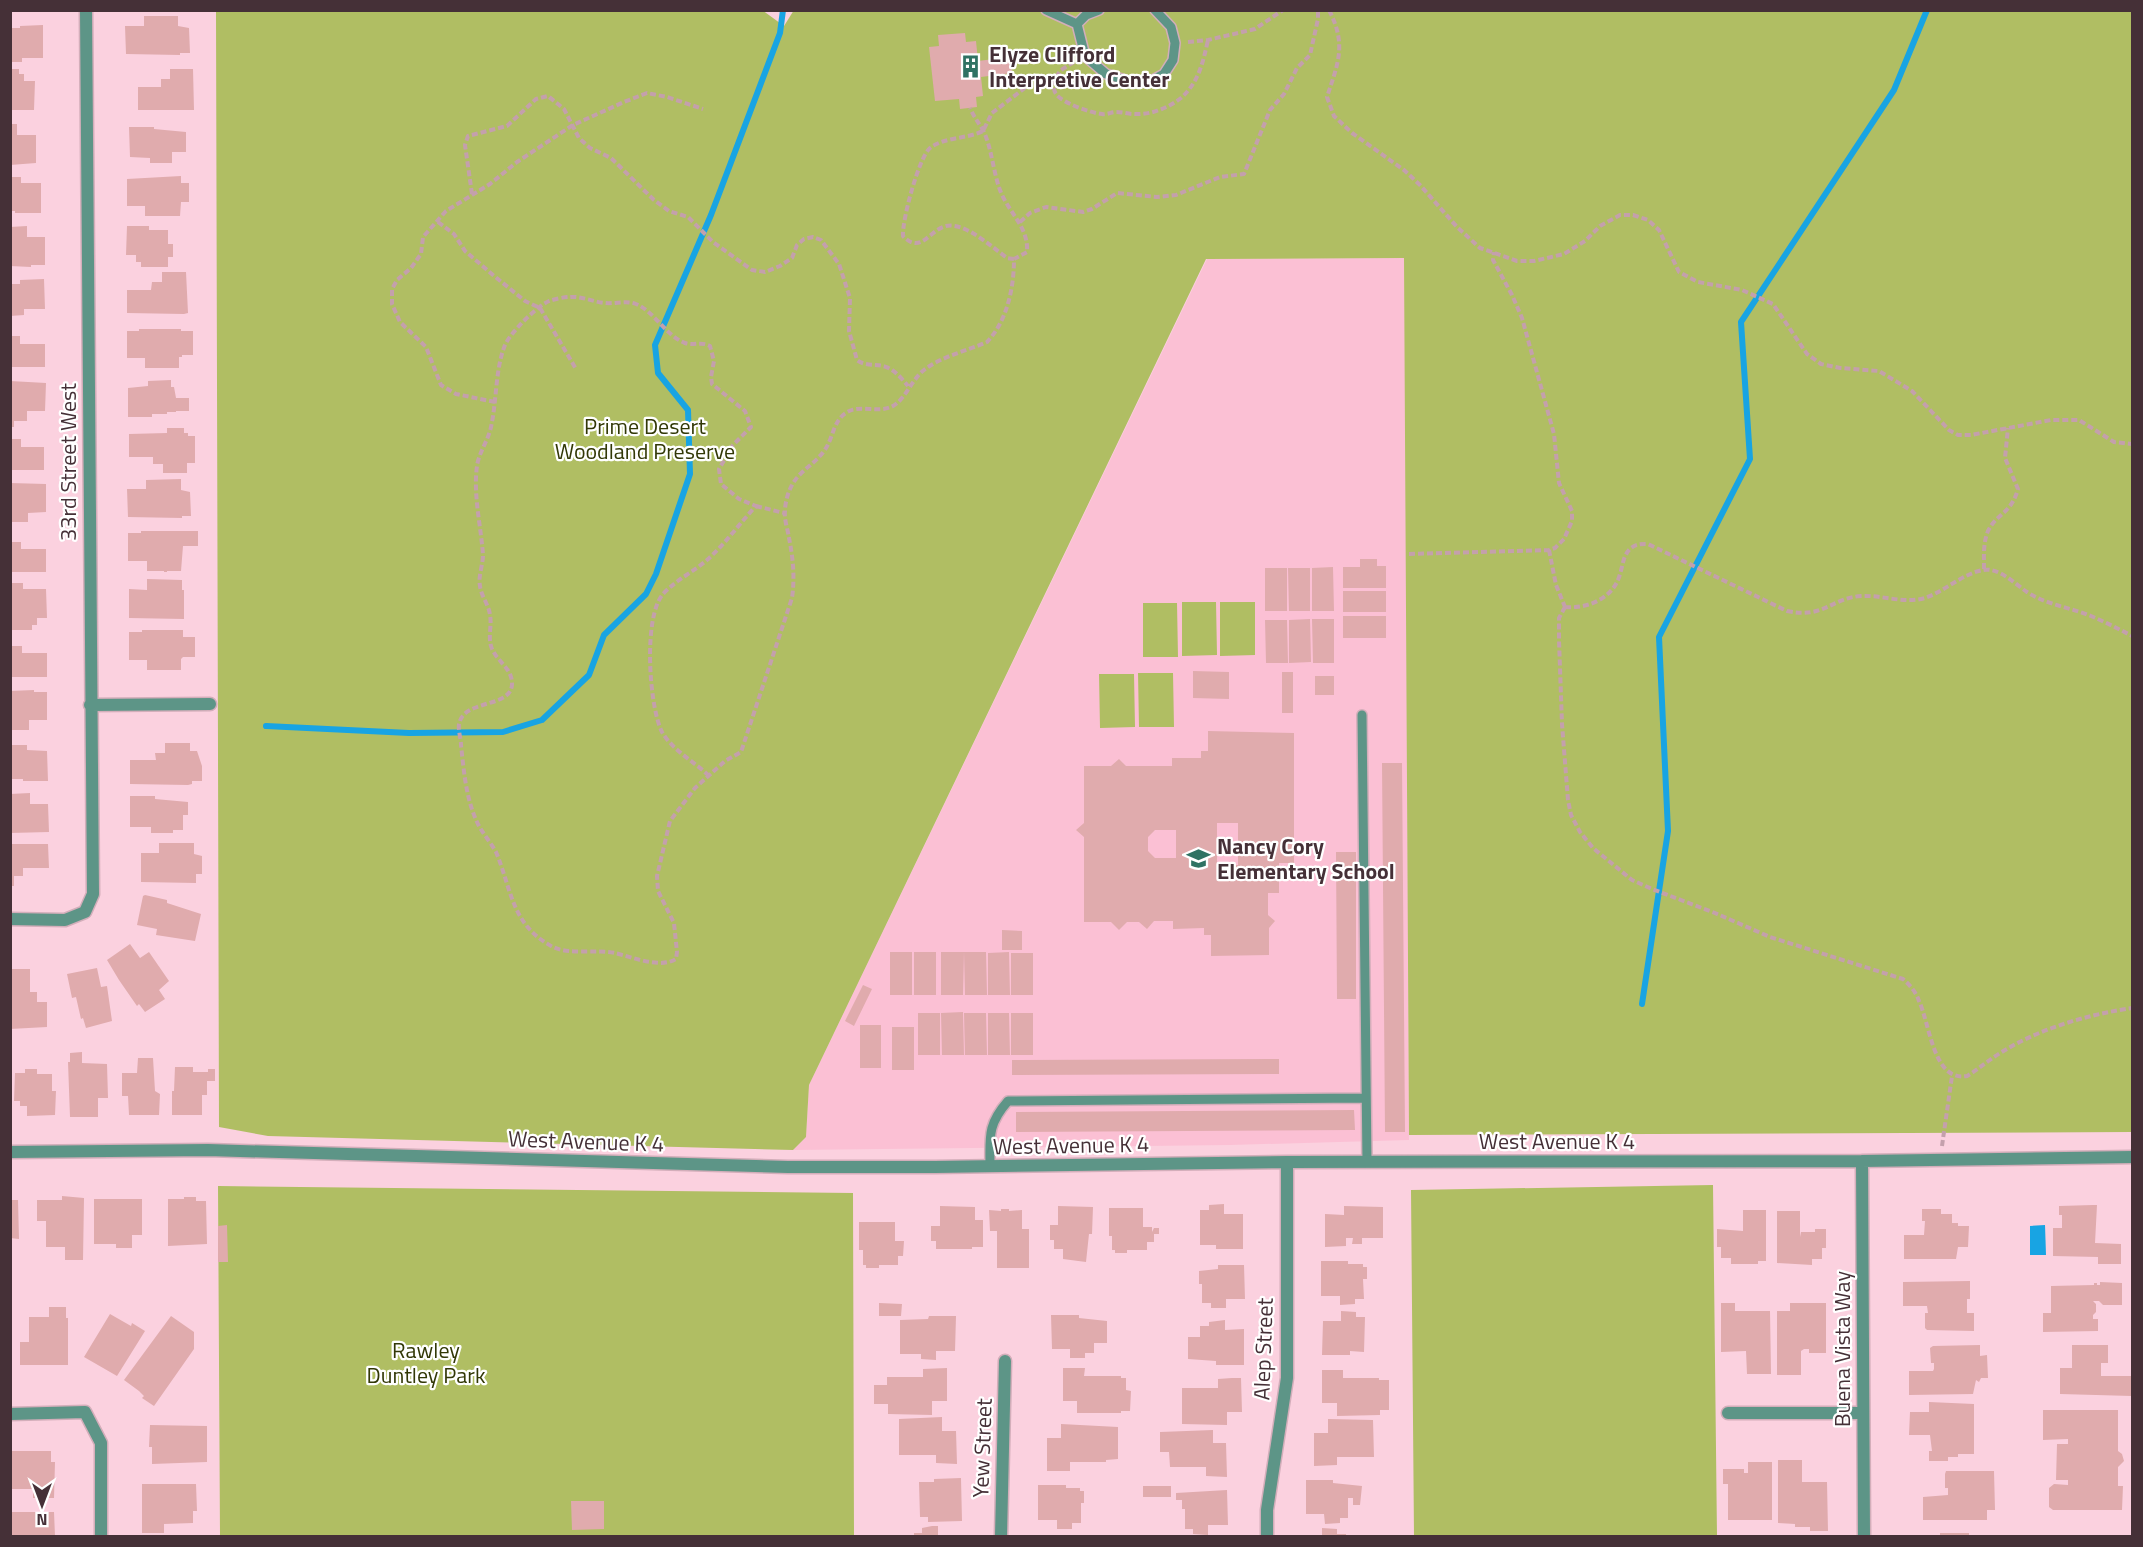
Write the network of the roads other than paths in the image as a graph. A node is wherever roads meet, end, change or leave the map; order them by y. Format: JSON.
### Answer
{"nodes":[{"id":1,"x":86,"y":10,"type":"edge"},
{"id":2,"x":1046,"y":10,"type":"edge"},
{"id":3,"x":1100,"y":10,"type":"edge"},
{"id":4,"x":1155,"y":10,"type":"edge"},
{"id":5,"x":1077,"y":24,"type":"junction"},
{"id":6,"x":210,"y":704,"type":"dead end"},
{"id":7,"x":90,"y":705,"type":"junction"},
{"id":8,"x":1362,"y":715,"type":"dead end"},
{"id":9,"x":10,"y":919,"type":"edge"},
{"id":10,"x":1365,"y":1098,"type":"junction"},
{"id":11,"x":10,"y":1152,"type":"edge"},
{"id":12,"x":2133,"y":1157,"type":"edge"},
{"id":13,"x":1862,"y":1161,"type":"junction"},
{"id":14,"x":1287,"y":1162,"type":"junction"},
{"id":15,"x":1367,"y":1162,"type":"junction"},
{"id":16,"x":990,"y":1167,"type":"junction"},
{"id":17,"x":1005,"y":1361,"type":"dead end"},
{"id":18,"x":1728,"y":1413,"type":"dead end"},
{"id":19,"x":1863,"y":1413,"type":"junction"},
{"id":20,"x":10,"y":1414,"type":"edge"},
{"id":21,"x":101,"y":1536,"type":"edge"},
{"id":22,"x":1000,"y":1536,"type":"edge"},
{"id":23,"x":1268,"y":1536,"type":"edge"},
{"id":24,"x":1864,"y":1536,"type":"edge"}],
"edges":[{"from":1,"to":7,"type":"street","name":"33rd Street West"},
{"from":2,"to":5,"type":"lane"},
{"from":3,"to":5,"type":"lane"},
{"from":4,"to":5,"type":"lane"},
{"from":6,"to":7,"type":"street"},
{"from":7,"to":9,"type":"street","name":"33rd Street West"},
{"from":8,"to":10,"type":"lane"},
{"from":10,"to":15,"type":"lane"},
{"from":10,"to":16,"type":"lane"},
{"from":11,"to":16,"type":"street","name":"West Avenue K 4"},
{"from":12,"to":13,"type":"street","name":"West Avenue K 4"},
{"from":13,"to":15,"type":"street","name":"West Avenue K 4"},
{"from":13,"to":19,"type":"street","name":"Buena Vista Way"},
{"from":14,"to":15,"type":"street","name":"West Avenue K 4"},
{"from":14,"to":16,"type":"street","name":"West Avenue K 4"},
{"from":14,"to":23,"type":"street","name":"Alep Street"},
{"from":17,"to":22,"type":"street","name":"Yew Street"},
{"from":18,"to":19,"type":"street"},
{"from":19,"to":24,"type":"street","name":"Buena Vista Way"},
{"from":20,"to":21,"type":"street"}]}
